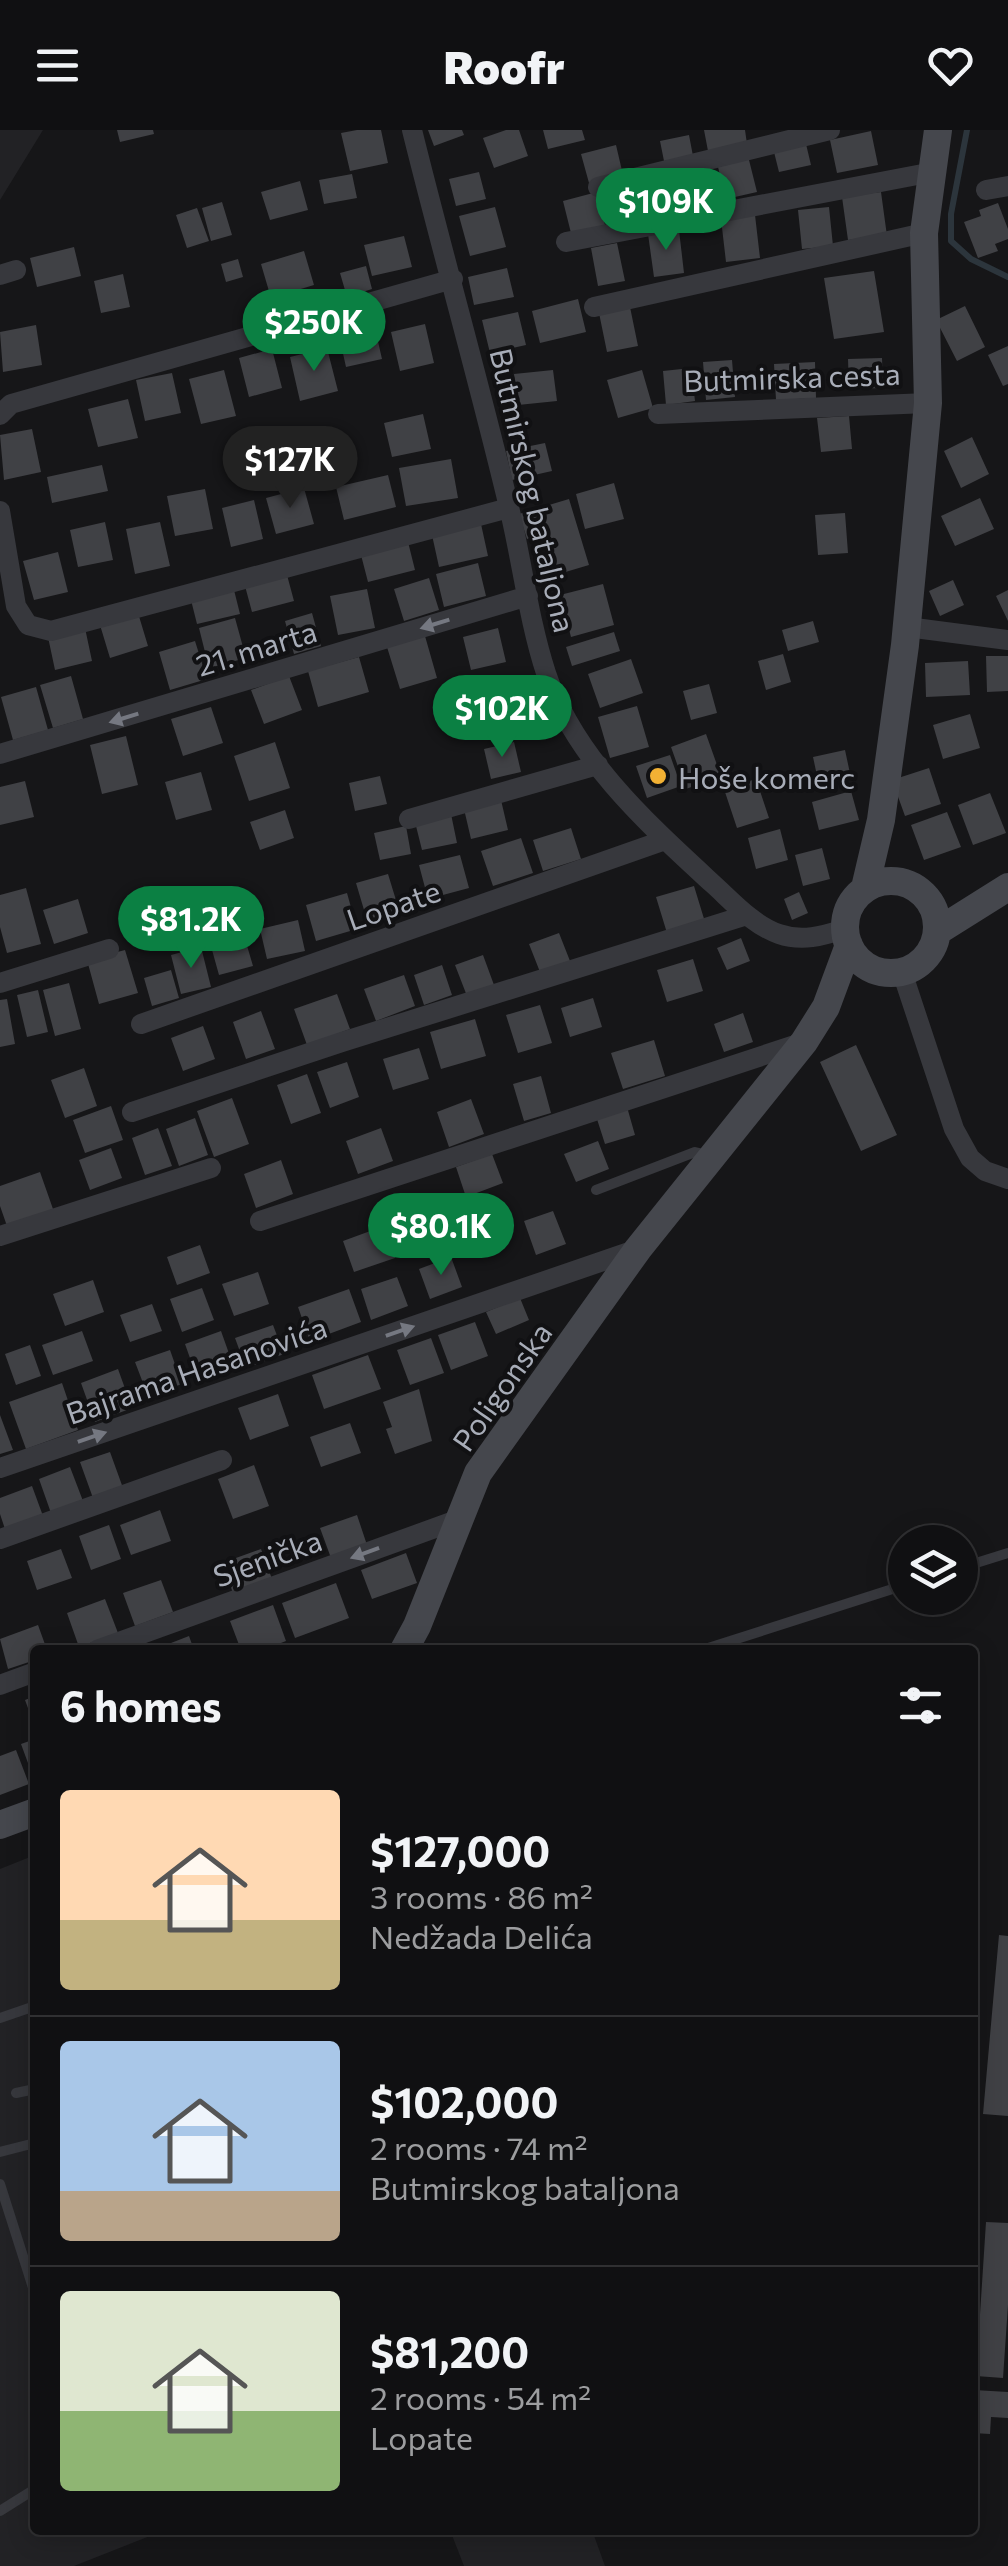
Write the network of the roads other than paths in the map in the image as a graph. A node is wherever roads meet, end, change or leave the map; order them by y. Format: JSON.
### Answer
{"nodes":[{"id":1,"x":412,"y":130,"type":"edge"},
{"id":2,"x":830,"y":130,"type":"edge"},
{"id":3,"x":938,"y":130,"type":"edge"},
{"id":4,"x":933,"y":172,"type":"junction"},
{"id":5,"x":1008,"y":186,"type":"edge"},
{"id":6,"x":598,"y":187,"type":"dead end"},
{"id":7,"x":986,"y":190,"type":"dead end"},
{"id":8,"x":924,"y":233,"type":"junction"},
{"id":9,"x":566,"y":242,"type":"dead end"},
{"id":10,"x":453,"y":279,"type":"junction"},
{"id":11,"x":594,"y":307,"type":"dead end"},
{"id":12,"x":928,"y":403,"type":"junction"},
{"id":13,"x":658,"y":414,"type":"dead end"},
{"id":14,"x":0,"y":415,"type":"edge"},
{"id":15,"x":509,"y":508,"type":"junction"},
{"id":16,"x":0,"y":511,"type":"edge"},
{"id":17,"x":528,"y":596,"type":"junction"},
{"id":18,"x":907,"y":627,"type":"junction"},
{"id":19,"x":1008,"y":640,"type":"edge"},
{"id":20,"x":0,"y":754,"type":"edge"},
{"id":21,"x":598,"y":766,"type":"junction"},
{"id":22,"x":410,"y":819,"type":"dead end"},
{"id":23,"x":881,"y":820,"type":"junction"},
{"id":24,"x":666,"y":840,"type":"junction"},
{"id":25,"x":865,"y":888,"type":"junction"},
{"id":26,"x":1007,"y":888,"type":"edge"},
{"id":27,"x":917,"y":890,"type":"junction"},
{"id":28,"x":747,"y":915,"type":"junction"},
{"id":29,"x":938,"y":932,"type":"junction"},
{"id":30,"x":847,"y":937,"type":"junction"},
{"id":31,"x":108,"y":949,"type":"dead end"},
{"id":32,"x":870,"y":968,"type":"junction"},
{"id":33,"x":902,"y":972,"type":"junction"},
{"id":34,"x":0,"y":983,"type":"edge"},
{"id":35,"x":826,"y":1007,"type":"junction"},
{"id":36,"x":141,"y":1024,"type":"dead end"},
{"id":37,"x":804,"y":1042,"type":"junction"},
{"id":38,"x":132,"y":1112,"type":"dead end"},
{"id":39,"x":712,"y":1156,"type":"junction"},
{"id":40,"x":212,"y":1168,"type":"dead end"},
{"id":41,"x":1008,"y":1179,"type":"edge"},
{"id":42,"x":596,"y":1190,"type":"dead end"},
{"id":43,"x":260,"y":1222,"type":"dead end"},
{"id":44,"x":0,"y":1236,"type":"edge"},
{"id":45,"x":638,"y":1249,"type":"junction"},
{"id":46,"x":222,"y":1460,"type":"dead end"},
{"id":47,"x":0,"y":1468,"type":"edge"},
{"id":48,"x":457,"y":1520,"type":"junction"},
{"id":49,"x":0,"y":1539,"type":"edge"},
{"id":50,"x":1008,"y":1553,"type":"edge"},
{"id":51,"x":978,"y":1562,"type":"edge"},
{"id":52,"x":888,"y":1591,"type":"edge"},
{"id":53,"x":112,"y":1645,"type":"edge"},
{"id":54,"x":407,"y":1645,"type":"edge"},
{"id":55,"x":718,"y":1645,"type":"edge"},
{"id":56,"x":30,"y":1674,"type":"edge"},
{"id":57,"x":0,"y":1685,"type":"edge"},
{"id":58,"x":30,"y":1814,"type":"edge"},
{"id":59,"x":0,"y":1825,"type":"edge"},
{"id":60,"x":30,"y":2008,"type":"edge"},
{"id":61,"x":0,"y":2018,"type":"edge"},
{"id":62,"x":30,"y":2089,"type":"edge"},
{"id":63,"x":16,"y":2092,"type":"dead end"},
{"id":64,"x":30,"y":2145,"type":"edge"},
{"id":65,"x":0,"y":2152,"type":"edge"},
{"id":66,"x":0,"y":2184,"type":"edge"},
{"id":67,"x":6,"y":2227,"type":"edge"},
{"id":68,"x":30,"y":2282,"type":"edge"},
{"id":69,"x":30,"y":2492,"type":"edge"},
{"id":70,"x":0,"y":2511,"type":"edge"}],
"edges":[{"from":1,"to":10,"type":"street","name":"Butmirskog bataljona"},
{"from":2,"to":6,"type":"street"},
{"from":3,"to":4,"type":"street","name":"Butmirska cesta"},
{"from":4,"to":8,"type":"street","name":"Butmirska cesta"},
{"from":4,"to":9,"type":"street"},
{"from":5,"to":7,"type":"street"},
{"from":8,"to":11,"type":"street"},
{"from":8,"to":12,"type":"street","name":"Butmirska cesta"},
{"from":10,"to":14,"type":"street"},
{"from":10,"to":15,"type":"street","name":"Butmirskog bataljona"},
{"from":12,"to":13,"type":"street","name":"Butmirska cesta"},
{"from":12,"to":18,"type":"street","name":"Butmirska cesta"},
{"from":15,"to":16,"type":"street"},
{"from":15,"to":17,"type":"street","name":"Butmirskog bataljona"},
{"from":17,"to":20,"type":"street","name":"21. marta","one_way":true},
{"from":17,"to":21,"type":"street","name":"Butmirskog bataljona"},
{"from":18,"to":19,"type":"street"},
{"from":18,"to":23,"type":"street","name":"Butmirska cesta"},
{"from":21,"to":22,"type":"street"},
{"from":21,"to":24,"type":"street","name":"Butmirskog bataljona"},
{"from":23,"to":25,"type":"street","name":"Butmirska cesta"},
{"from":23,"to":27,"type":"street","name":"Butmirska cesta"},
{"from":24,"to":28,"type":"street","name":"Butmirskog bataljona"},
{"from":24,"to":36,"type":"street","name":"Lopate"},
{"from":25,"to":27,"type":"street"},
{"from":25,"to":30,"type":"street"},
{"from":26,"to":27,"type":"street"},
{"from":26,"to":29,"type":"street"},
{"from":27,"to":29,"type":"street"},
{"from":28,"to":30,"type":"street","name":"Butmirskog bataljona"},
{"from":28,"to":38,"type":"street"},
{"from":29,"to":33,"type":"street"},
{"from":30,"to":32,"type":"street"},
{"from":30,"to":35,"type":"street","name":"Poligonska"},
{"from":31,"to":34,"type":"street"},
{"from":32,"to":33,"type":"street"},
{"from":32,"to":35,"type":"street","name":"Poligonska"},
{"from":33,"to":41,"type":"street"},
{"from":35,"to":37,"type":"street","name":"Poligonska"},
{"from":37,"to":39,"type":"street","name":"Poligonska"},
{"from":37,"to":43,"type":"street"},
{"from":39,"to":42,"type":"lane"},
{"from":39,"to":45,"type":"street","name":"Poligonska"},
{"from":40,"to":44,"type":"street"},
{"from":47,"to":45,"type":"street","name":"Bajrama Hasanovića","one_way":true},
{"from":45,"to":48,"type":"street","name":"Poligonska"},
{"from":46,"to":49,"type":"street"},
{"from":48,"to":53,"type":"street","name":"Sjenička","one_way":true},
{"from":48,"to":54,"type":"street","name":"Poligonska"},
{"from":50,"to":51,"type":"lane"},
{"from":52,"to":55,"type":"lane"},
{"from":56,"to":57,"type":"street"},
{"from":58,"to":59,"type":"street"},
{"from":60,"to":61,"type":"lane"},
{"from":62,"to":63,"type":"lane"},
{"from":64,"to":65,"type":"lane"},
{"from":66,"to":67,"type":"lane"},
{"from":67,"to":68,"type":"lane"},
{"from":69,"to":70,"type":"lane"}]}
